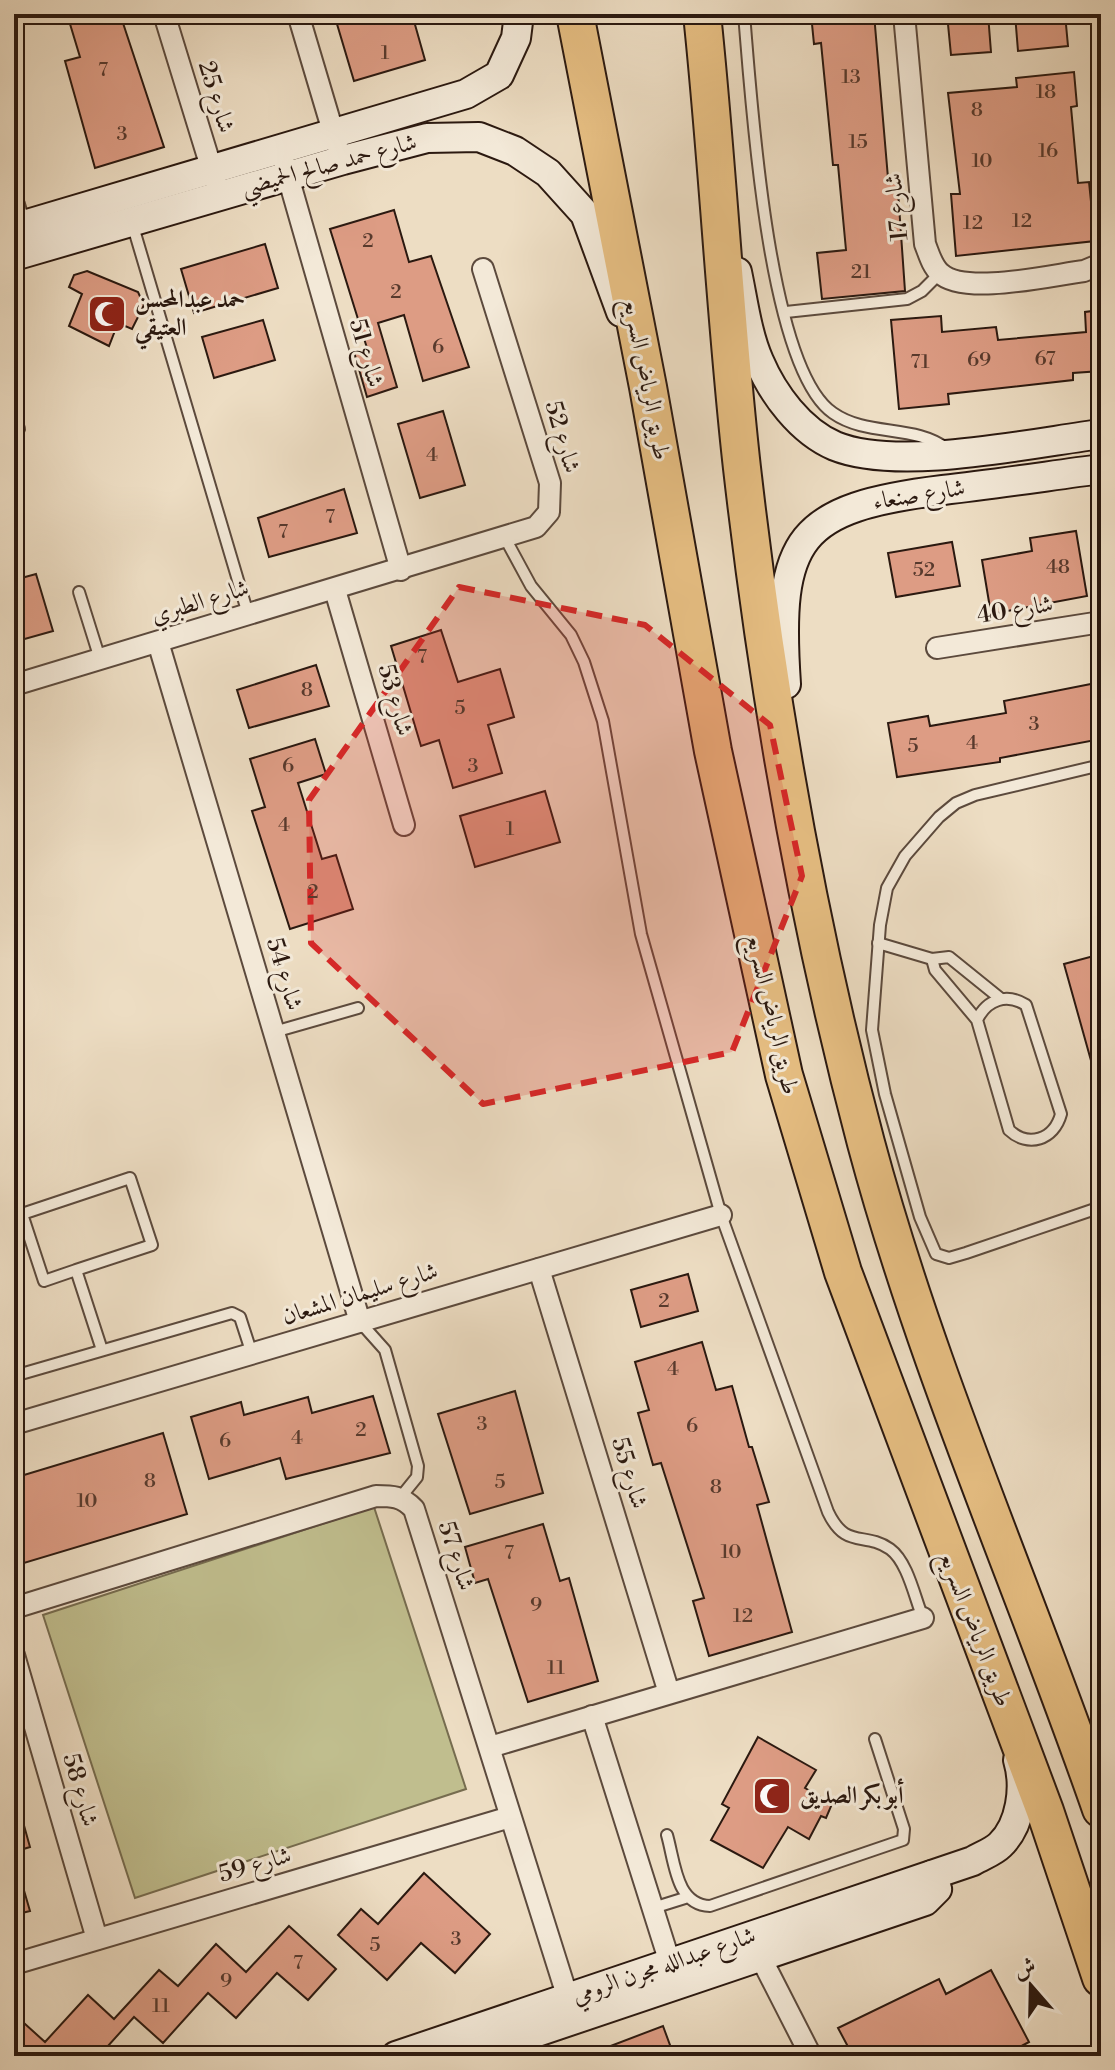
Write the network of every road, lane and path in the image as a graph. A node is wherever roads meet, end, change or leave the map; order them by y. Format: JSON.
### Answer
{"nodes":[{"id":1,"x":164,"y":14,"type":"edge"},
{"id":2,"x":298,"y":14,"type":"edge"},
{"id":3,"x":519,"y":14,"type":"edge"},
{"id":4,"x":575,"y":14,"type":"edge"},
{"id":5,"x":702,"y":14,"type":"edge"},
{"id":6,"x":744,"y":14,"type":"edge"},
{"id":7,"x":904,"y":14,"type":"edge"},
{"id":8,"x":338,"y":147,"type":"junction"},
{"id":9,"x":284,"y":163,"type":"junction"},
{"id":10,"x":216,"y":183,"type":"junction"},
{"id":11,"x":720,"y":189,"type":"junction"},
{"id":12,"x":132,"y":221,"type":"junction"},
{"id":13,"x":18,"y":233,"type":"edge"},
{"id":14,"x":1101,"y":264,"type":"edge"},
{"id":15,"x":483,"y":269,"type":"dead end"},
{"id":16,"x":940,"y":273,"type":"junction"},
{"id":17,"x":786,"y":312,"type":"junction"},
{"id":18,"x":648,"y":387,"type":"junction"},
{"id":19,"x":14,"y":412,"type":"edge"},
{"id":20,"x":19,"y":429,"type":"dead end"},
{"id":21,"x":1101,"y":434,"type":"edge"},
{"id":22,"x":952,"y":452,"type":"junction"},
{"id":23,"x":1101,"y":469,"type":"edge"},
{"id":24,"x":963,"y":488,"type":"junction"},
{"id":25,"x":505,"y":538,"type":"junction"},
{"id":26,"x":401,"y":570,"type":"junction"},
{"id":27,"x":335,"y":590,"type":"junction"},
{"id":28,"x":79,"y":592,"type":"dead end"},
{"id":29,"x":248,"y":615,"type":"junction"},
{"id":30,"x":1101,"y":622,"type":"edge"},
{"id":31,"x":158,"y":642,"type":"junction"},
{"id":32,"x":937,"y":648,"type":"dead end"},
{"id":33,"x":100,"y":659,"type":"junction"},
{"id":34,"x":14,"y":685,"type":"edge"},
{"id":35,"x":1101,"y":765,"type":"edge"},
{"id":36,"x":404,"y":825,"type":"dead end"},
{"id":37,"x":797,"y":833,"type":"junction"},
{"id":38,"x":878,"y":943,"type":"junction"},
{"id":39,"x":932,"y":959,"type":"junction"},
{"id":40,"x":1001,"y":999,"type":"junction"},
{"id":41,"x":358,"y":1008,"type":"dead end"},
{"id":42,"x":977,"y":1020,"type":"junction"},
{"id":43,"x":274,"y":1032,"type":"junction"},
{"id":44,"x":1101,"y":1207,"type":"edge"},
{"id":45,"x":721,"y":1215,"type":"junction"},
{"id":46,"x":539,"y":1269,"type":"junction"},
{"id":47,"x":76,"y":1270,"type":"junction"},
{"id":48,"x":360,"y":1322,"type":"junction"},
{"id":49,"x":102,"y":1350,"type":"junction"},
{"id":50,"x":252,"y":1354,"type":"junction"},
{"id":51,"x":14,"y":1376,"type":"edge"},
{"id":52,"x":14,"y":1424,"type":"edge"},
{"id":53,"x":400,"y":1498,"type":"junction"},
{"id":54,"x":14,"y":1608,"type":"edge"},
{"id":55,"x":923,"y":1618,"type":"joint"},
{"id":56,"x":14,"y":1655,"type":"edge"},
{"id":57,"x":990,"y":1668,"type":"junction"},
{"id":58,"x":669,"y":1693,"type":"junction"},
{"id":59,"x":592,"y":1716,"type":"junction"},
{"id":60,"x":875,"y":1739,"type":"dead end"},
{"id":61,"x":490,"y":1747,"type":"junction"},
{"id":62,"x":1101,"y":1809,"type":"edge"},
{"id":63,"x":510,"y":1817,"type":"junction"},
{"id":64,"x":667,"y":1835,"type":"dead end"},
{"id":65,"x":932,"y":1875,"type":"junction"},
{"id":66,"x":685,"y":1898,"type":"junction"},
{"id":67,"x":653,"y":1908,"type":"junction"},
{"id":68,"x":97,"y":1939,"type":"junction"},
{"id":69,"x":761,"y":1958,"type":"junction"},
{"id":70,"x":670,"y":1963,"type":"junction"},
{"id":71,"x":14,"y":1964,"type":"edge"},
{"id":72,"x":1101,"y":1978,"type":"edge"},
{"id":73,"x":571,"y":2009,"type":"junction"},
{"id":74,"x":807,"y":2055,"type":"edge"},
{"id":75,"x":396,"y":2056,"type":"edge"},
{"id":76,"x":466,"y":2056,"type":"edge"}],
"edges":[{"from":1,"to":10,"type":"street","name":"شارع 25"},
{"from":2,"to":8,"type":"street"},
{"from":3,"to":8,"type":"main road","name":"شارع حمد صالح الحميضي"},
{"from":4,"to":18,"type":"highway","name":"طريق الرياض السريع"},
{"from":5,"to":11,"type":"highway"},
{"from":6,"to":17,"type":"lane"},
{"from":7,"to":16,"type":"street","name":"شارع 17"},
{"from":8,"to":9,"type":"main road","name":"شارع حمد صالح الحميضي"},
{"from":8,"to":18,"type":"main road","name":"شارع حمد صالح الحميضي"},
{"from":9,"to":10,"type":"main road","name":"شارع حمد صالح الحميضي"},
{"from":9,"to":26,"type":"street","name":"شارع 51"},
{"from":10,"to":12,"type":"main road","name":"شارع حمد صالح الحميضي"},
{"from":10,"to":13,"type":"main road","name":"شارع حمد صالح الحميضي"},
{"from":11,"to":22,"type":"main road","name":"شارع صنعاء"},
{"from":11,"to":37,"type":"highway"},
{"from":12,"to":13,"type":"main road","name":"شارع حمد صالح الحميضي"},
{"from":12,"to":29,"type":"lane"},
{"from":14,"to":16,"type":"street"},
{"from":15,"to":25,"type":"street","name":"شارع 52"},
{"from":16,"to":17,"type":"lane"},
{"from":17,"to":22,"type":"lane"},
{"from":18,"to":57,"type":"highway","name":"طريق الرياض السريع"},
{"from":19,"to":20,"type":"lane"},
{"from":21,"to":22,"type":"main road","name":"شارع صنعاء"},
{"from":22,"to":24,"type":"main road"},
{"from":23,"to":24,"type":"main road","name":"شارع صنعاء"},
{"from":24,"to":37,"type":"main road","name":"شارع صنعاء"},
{"from":25,"to":26,"type":"street","name":"شارع 52"},
{"from":25,"to":45,"type":"lane"},
{"from":26,"to":27,"type":"street","name":"شارع الطبري"},
{"from":27,"to":29,"type":"street","name":"شارع الطبري"},
{"from":27,"to":36,"type":"street","name":"شارع 53"},
{"from":28,"to":33,"type":"lane"},
{"from":29,"to":31,"type":"street","name":"شارع الطبري"},
{"from":30,"to":32,"type":"street","name":"شارع 40"},
{"from":31,"to":33,"type":"street","name":"شارع الطبري"},
{"from":31,"to":43,"type":"street","name":"شارع 54"},
{"from":33,"to":34,"type":"street","name":"شارع الطبري"},
{"from":35,"to":38,"type":"lane"},
{"from":37,"to":62,"type":"highway"},
{"from":38,"to":39,"type":"lane"},
{"from":38,"to":44,"type":"lane"},
{"from":39,"to":40,"type":"lane"},
{"from":39,"to":42,"type":"lane"},
{"from":40,"to":42,"type":"lane"},
{"from":40,"to":42,"type":"lane"},
{"from":41,"to":43,"type":"lane"},
{"from":43,"to":48,"type":"street","name":"شارع 54"},
{"from":45,"to":46,"type":"street","name":"شارع سليمان المشعان"},
{"from":45,"to":55,"type":"lane"},
{"from":46,"to":48,"type":"street","name":"شارع سليمان المشعان"},
{"from":46,"to":58,"type":"street","name":"شارع 55"},
{"from":47,"to":47,"type":"lane"},
{"from":47,"to":49,"type":"lane"},
{"from":48,"to":50,"type":"street","name":"شارع سليمان المشعان"},
{"from":48,"to":53,"type":"lane"},
{"from":49,"to":50,"type":"lane"},
{"from":49,"to":51,"type":"lane"},
{"from":50,"to":52,"type":"street","name":"شارع سليمان المشعان"},
{"from":53,"to":54,"type":"street"},
{"from":53,"to":61,"type":"street","name":"شارع 57"},
{"from":55,"to":58,"type":"street"},
{"from":56,"to":68,"type":"street","name":"شارع 58"},
{"from":57,"to":65,"type":"main road","name":"شارع عبدالله مجرن الرومي"},
{"from":57,"to":72,"type":"highway","name":"طريق الرياض السريع"},
{"from":58,"to":59,"type":"street"},
{"from":59,"to":61,"type":"street"},
{"from":59,"to":67,"type":"street"},
{"from":60,"to":66,"type":"lane"},
{"from":61,"to":63,"type":"street","name":"شارع 57"},
{"from":63,"to":68,"type":"street","name":"شارع 59"},
{"from":63,"to":73,"type":"street","name":"شارع 57"},
{"from":64,"to":66,"type":"lane"},
{"from":65,"to":69,"type":"main road","name":"شارع عبدالله مجرن الرومي"},
{"from":65,"to":70,"type":"main road","name":"شارع عبدالله مجرن الرومي"},
{"from":66,"to":67,"type":"lane"},
{"from":67,"to":70,"type":"street"},
{"from":68,"to":71,"type":"street","name":"شارع 59"},
{"from":69,"to":73,"type":"main road","name":"شارع عبدالله مجرن الرومي"},
{"from":69,"to":74,"type":"street"},
{"from":70,"to":73,"type":"main road","name":"شارع عبدالله مجرن الرومي"},
{"from":73,"to":75,"type":"main road","name":"شارع عبدالله مجرن الرومي"},
{"from":73,"to":76,"type":"main road","name":"شارع عبدالله مجرن الرومي"}]}
